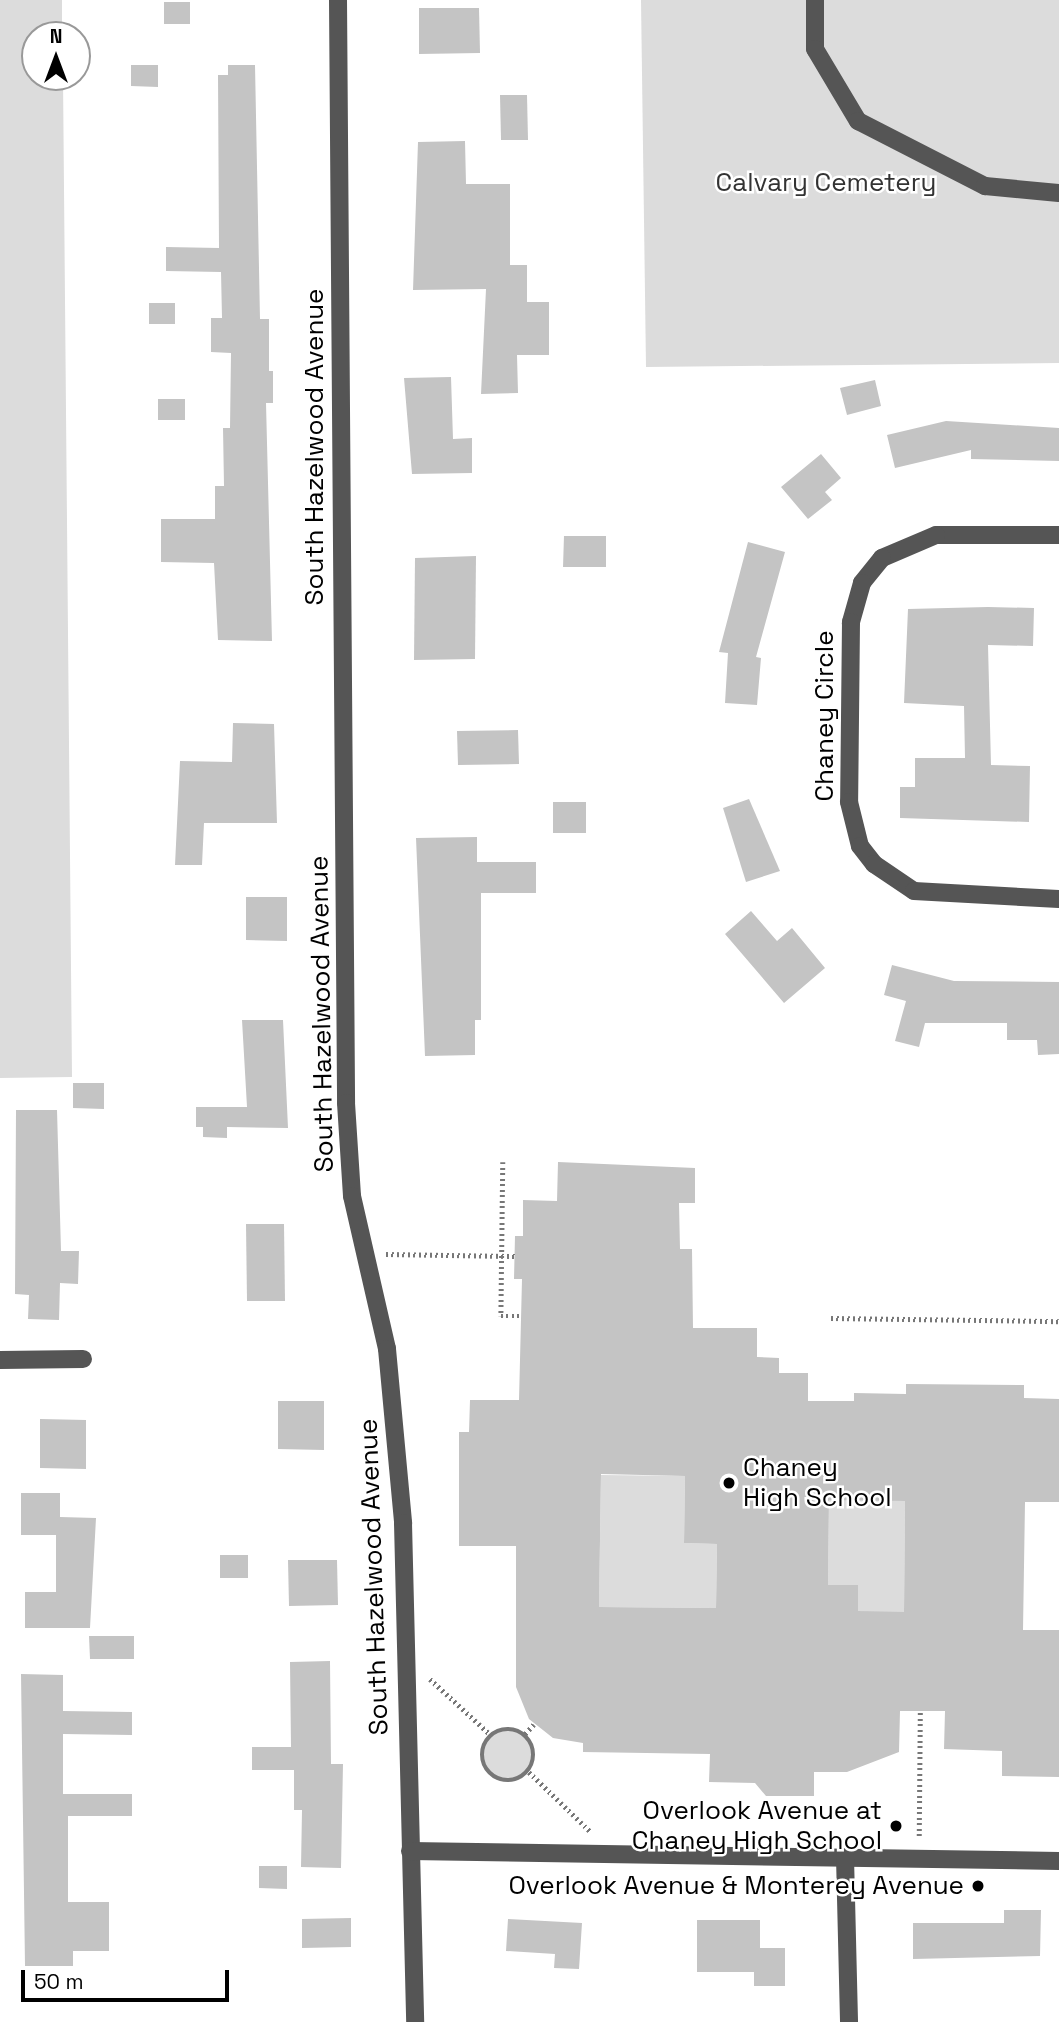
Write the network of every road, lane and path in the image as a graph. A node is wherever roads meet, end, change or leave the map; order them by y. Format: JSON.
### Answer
{"nodes":[{"id":1,"x":338,"y":0,"type":"edge"},
{"id":2,"x":814,"y":0,"type":"edge"},
{"id":3,"x":1059,"y":193,"type":"edge"},
{"id":4,"x":1059,"y":535,"type":"edge"},
{"id":5,"x":1059,"y":899,"type":"edge"},
{"id":6,"x":503,"y":1162,"type":"dead end"},
{"id":7,"x":365,"y":1254,"type":"junction"},
{"id":8,"x":502,"y":1255,"type":"junction"},
{"id":9,"x":514,"y":1256,"type":"dead end"},
{"id":10,"x":521,"y":1316,"type":"dead end"},
{"id":11,"x":831,"y":1318,"type":"dead end"},
{"id":12,"x":1059,"y":1321,"type":"edge"},
{"id":13,"x":83,"y":1359,"type":"dead end"},
{"id":14,"x":0,"y":1360,"type":"edge"},
{"id":15,"x":406,"y":1657,"type":"junction"},
{"id":16,"x":920,"y":1711,"type":"dead end"},
{"id":17,"x":534,"y":1724,"type":"dead end"},
{"id":18,"x":525,"y":1734,"type":"junction"},
{"id":19,"x":491,"y":1735,"type":"junction"},
{"id":20,"x":528,"y":1772,"type":"junction"},
{"id":21,"x":410,"y":1851,"type":"junction"},
{"id":22,"x":614,"y":1854,"type":"junction"},
{"id":23,"x":845,"y":1857,"type":"junction"},
{"id":24,"x":919,"y":1859,"type":"junction"},
{"id":25,"x":1059,"y":1861,"type":"edge"},
{"id":26,"x":415,"y":2022,"type":"edge"},
{"id":27,"x":849,"y":2022,"type":"edge"}],
"edges":[{"from":1,"to":7,"type":"street","name":"South Hazelwood Avenue"},
{"from":2,"to":3,"type":"street"},
{"from":4,"to":5,"type":"street","name":"Chaney Circle"},
{"from":6,"to":8,"type":"path"},
{"from":7,"to":8,"type":"path"},
{"from":7,"to":15,"type":"street","name":"South Hazelwood Avenue"},
{"from":8,"to":9,"type":"path"},
{"from":8,"to":10,"type":"path"},
{"from":11,"to":12,"type":"path"},
{"from":13,"to":14,"type":"street"},
{"from":15,"to":19,"type":"path"},
{"from":15,"to":21,"type":"street","name":"South Hazelwood Avenue"},
{"from":16,"to":24,"type":"path"},
{"from":17,"to":18,"type":"path"},
{"from":18,"to":19,"type":"path"},
{"from":18,"to":20,"type":"path"},
{"from":19,"to":20,"type":"path"},
{"from":20,"to":22,"type":"path"},
{"from":21,"to":22,"type":"street"},
{"from":21,"to":26,"type":"street","name":"South Hazelwood Avenue"},
{"from":22,"to":23,"type":"street"},
{"from":23,"to":24,"type":"street"},
{"from":23,"to":27,"type":"street"},
{"from":24,"to":25,"type":"street"}]}
